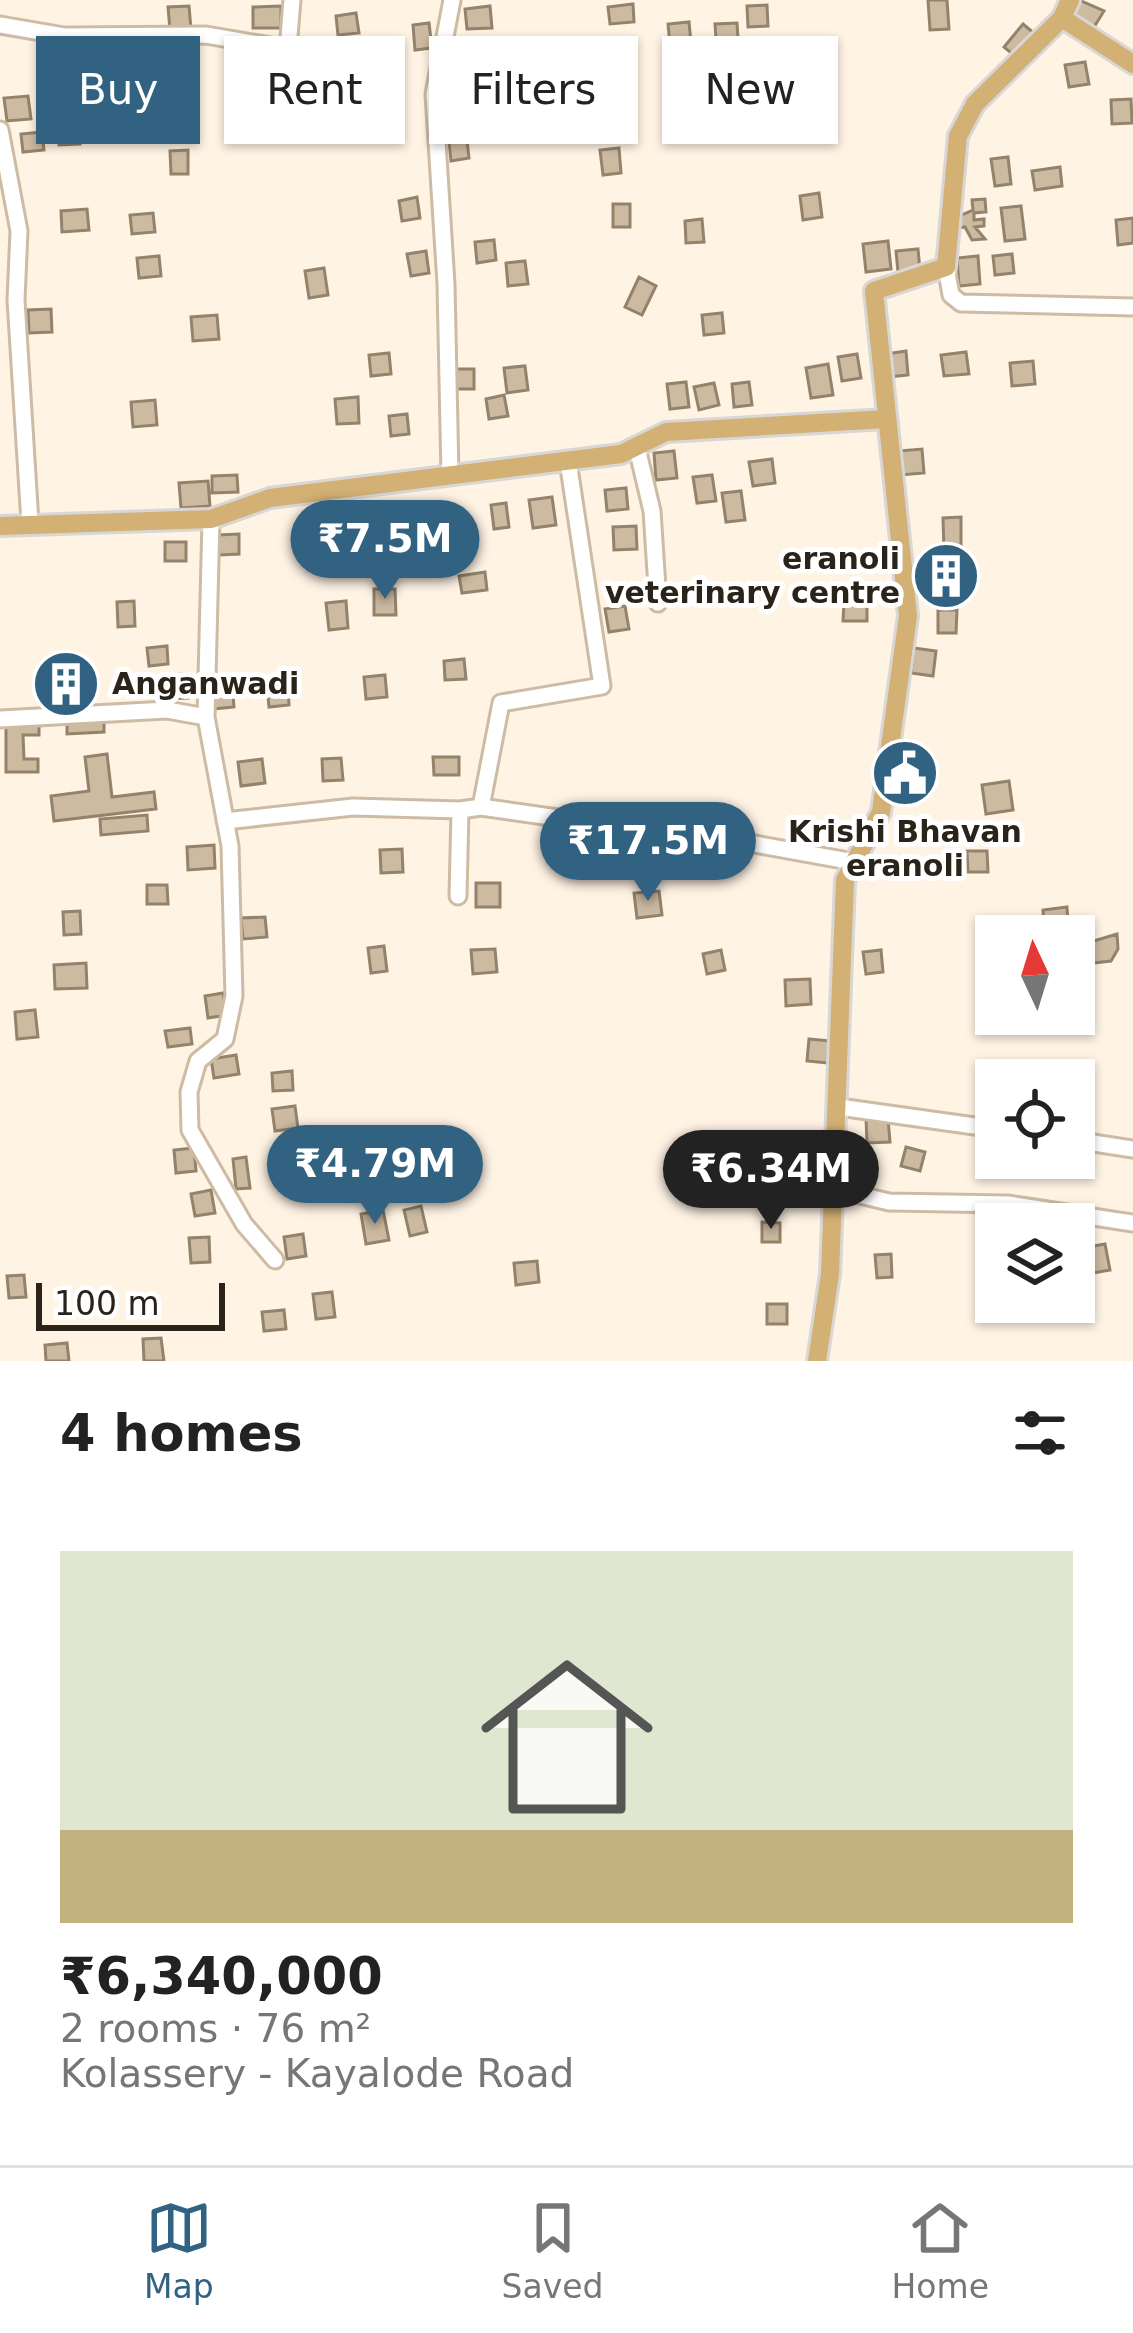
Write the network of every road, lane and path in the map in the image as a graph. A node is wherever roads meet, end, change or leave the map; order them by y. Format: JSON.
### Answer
{"nodes":[{"id":1,"x":292,"y":0,"type":"edge"},
{"id":2,"x":452,"y":0,"type":"edge"},
{"id":3,"x":1066,"y":9,"type":"edge"},
{"id":4,"x":0,"y":25,"type":"edge"},
{"id":5,"x":1133,"y":64,"type":"edge"},
{"id":6,"x":0,"y":130,"type":"edge"},
{"id":7,"x":946,"y":267,"type":"junction"},
{"id":8,"x":1133,"y":308,"type":"edge"},
{"id":9,"x":887,"y":419,"type":"junction"},
{"id":10,"x":638,"y":448,"type":"junction"},
{"id":11,"x":568,"y":461,"type":"junction"},
{"id":12,"x":450,"y":476,"type":"junction"},
{"id":13,"x":211,"y":519,"type":"junction"},
{"id":14,"x":30,"y":523,"type":"junction"},
{"id":15,"x":0,"y":526,"type":"edge"},
{"id":16,"x":658,"y":603,"type":"dead end"},
{"id":17,"x":206,"y":717,"type":"junction"},
{"id":18,"x":0,"y":719,"type":"edge"},
{"id":19,"x":481,"y":807,"type":"junction"},
{"id":20,"x":460,"y":810,"type":"junction"},
{"id":21,"x":225,"y":821,"type":"junction"},
{"id":22,"x":854,"y":862,"type":"junction"},
{"id":23,"x":458,"y":896,"type":"dead end"},
{"id":24,"x":839,"y":1107,"type":"junction"},
{"id":25,"x":975,"y":1127,"type":"edge"},
{"id":26,"x":1095,"y":1143,"type":"edge"},
{"id":27,"x":1133,"y":1149,"type":"edge"},
{"id":28,"x":835,"y":1189,"type":"junction"},
{"id":29,"x":1133,"y":1223,"type":"edge"},
{"id":30,"x":275,"y":1260,"type":"dead end"},
{"id":31,"x":817,"y":1361,"type":"edge"}],
"edges":[{"from":1,"to":4,"type":"street"},
{"from":2,"to":12,"type":"street"},
{"from":3,"to":5,"type":"main road"},
{"from":3,"to":7,"type":"main road"},
{"from":6,"to":14,"type":"street"},
{"from":7,"to":8,"type":"street"},
{"from":7,"to":9,"type":"main road"},
{"from":9,"to":10,"type":"main road"},
{"from":9,"to":22,"type":"main road"},
{"from":10,"to":11,"type":"main road"},
{"from":10,"to":16,"type":"street"},
{"from":11,"to":12,"type":"main road"},
{"from":11,"to":19,"type":"street"},
{"from":12,"to":13,"type":"main road"},
{"from":13,"to":14,"type":"main road"},
{"from":13,"to":17,"type":"street"},
{"from":14,"to":15,"type":"main road"},
{"from":17,"to":18,"type":"street"},
{"from":17,"to":21,"type":"street"},
{"from":19,"to":20,"type":"street"},
{"from":19,"to":22,"type":"street"},
{"from":20,"to":21,"type":"street"},
{"from":20,"to":23,"type":"street"},
{"from":21,"to":30,"type":"street"},
{"from":22,"to":24,"type":"main road"},
{"from":24,"to":25,"type":"street"},
{"from":24,"to":28,"type":"main road"},
{"from":26,"to":27,"type":"street"},
{"from":28,"to":29,"type":"street"},
{"from":28,"to":31,"type":"main road"}]}
